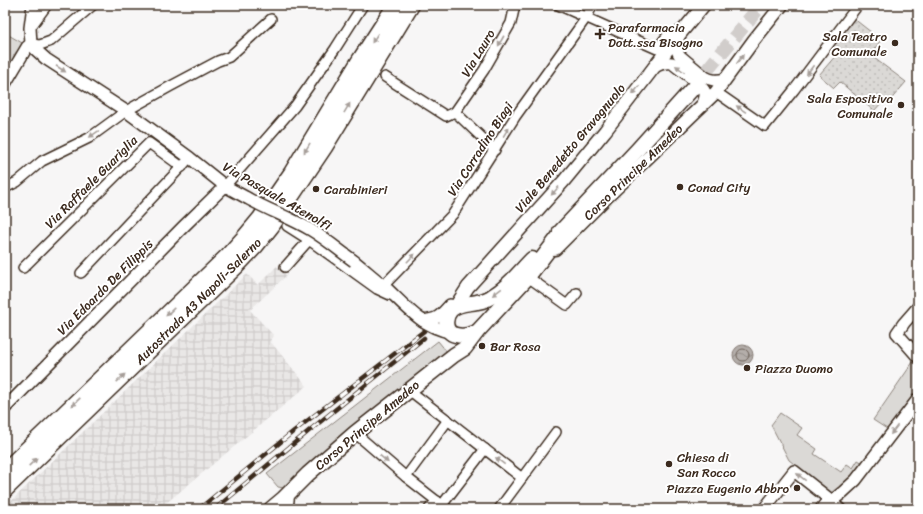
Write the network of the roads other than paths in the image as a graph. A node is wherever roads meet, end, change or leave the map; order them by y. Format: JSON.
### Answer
{"nodes":[{"id":1,"x":33,"y":5,"type":"edge"},
{"id":2,"x":47,"y":5,"type":"edge"},
{"id":3,"x":93,"y":5,"type":"edge"},
{"id":4,"x":364,"y":5,"type":"edge"},
{"id":5,"x":396,"y":5,"type":"edge"},
{"id":6,"x":411,"y":5,"type":"edge"},
{"id":7,"x":515,"y":5,"type":"edge"},
{"id":8,"x":558,"y":5,"type":"edge"},
{"id":9,"x":593,"y":5,"type":"edge"},
{"id":10,"x":704,"y":5,"type":"edge"},
{"id":11,"x":782,"y":5,"type":"edge"},
{"id":12,"x":858,"y":5,"type":"edge"},
{"id":13,"x":586,"y":18,"type":"junction"},
{"id":14,"x":271,"y":19,"type":"dead end"},
{"id":15,"x":30,"y":28,"type":"junction"},
{"id":16,"x":682,"y":32,"type":"junction"},
{"id":17,"x":31,"y":44,"type":"junction"},
{"id":18,"x":653,"y":69,"type":"junction"},
{"id":19,"x":385,"y":77,"type":"dead end"},
{"id":20,"x":725,"y":79,"type":"junction"},
{"id":21,"x":5,"y":84,"type":"edge"},
{"id":22,"x":693,"y":88,"type":"tunnel mouth"},
{"id":23,"x":716,"y":92,"type":"junction"},
{"id":24,"x":703,"y":104,"type":"junction"},
{"id":25,"x":126,"y":111,"type":"junction"},
{"id":26,"x":455,"y":112,"type":"junction"},
{"id":27,"x":495,"y":150,"type":"junction"},
{"id":28,"x":190,"y":158,"type":"junction"},
{"id":29,"x":182,"y":167,"type":"junction"},
{"id":30,"x":226,"y":186,"type":"junction"},
{"id":31,"x":5,"y":188,"type":"edge"},
{"id":32,"x":287,"y":226,"type":"dead end"},
{"id":33,"x":566,"y":226,"type":"junction"},
{"id":34,"x":309,"y":240,"type":"junction"},
{"id":35,"x":285,"y":267,"type":"dead end"},
{"id":36,"x":23,"y":268,"type":"dead end"},
{"id":37,"x":81,"y":273,"type":"dead end"},
{"id":38,"x":528,"y":277,"type":"junction"},
{"id":39,"x":384,"y":286,"type":"junction"},
{"id":40,"x":576,"y":293,"type":"dead end"},
{"id":41,"x":398,"y":300,"type":"junction"},
{"id":42,"x":918,"y":307,"type":"edge"},
{"id":43,"x":450,"y":308,"type":"junction"},
{"id":44,"x":423,"y":321,"type":"junction"},
{"id":45,"x":477,"y":332,"type":"junction"},
{"id":46,"x":452,"y":333,"type":"junction"},
{"id":47,"x":454,"y":355,"type":"junction"},
{"id":48,"x":918,"y":356,"type":"edge"},
{"id":49,"x":409,"y":390,"type":"junction"},
{"id":50,"x":918,"y":399,"type":"edge"},
{"id":51,"x":5,"y":408,"type":"edge"},
{"id":52,"x":448,"y":420,"type":"junction"},
{"id":53,"x":556,"y":432,"type":"dead end"},
{"id":54,"x":355,"y":433,"type":"junction"},
{"id":55,"x":485,"y":449,"type":"junction"},
{"id":56,"x":5,"y":471,"type":"edge"},
{"id":57,"x":406,"y":477,"type":"junction"},
{"id":58,"x":522,"y":478,"type":"junction"},
{"id":59,"x":5,"y":489,"type":"edge"},
{"id":60,"x":285,"y":502,"type":"edge"},
{"id":61,"x":442,"y":505,"type":"edge"},
{"id":62,"x":830,"y":505,"type":"edge"},
{"id":63,"x":271,"y":509,"type":"edge"},
{"id":64,"x":429,"y":509,"type":"edge"},
{"id":65,"x":499,"y":509,"type":"edge"},
{"id":66,"x":764,"y":509,"type":"edge"},
{"id":67,"x":821,"y":509,"type":"edge"},
{"id":68,"x":841,"y":509,"type":"edge"}],
"edges":[{"from":1,"to":15,"type":"street"},
{"from":2,"to":15,"type":"street"},
{"from":3,"to":17,"type":"street"},
{"from":4,"to":30,"type":"street"},
{"from":5,"to":56,"type":"highway","name":"Autostrada A3 Napoli-Salerno","one_way":true},
{"from":59,"to":6,"type":"highway","name":"Autostrada A3 Napoli-Salerno","one_way":true},
{"from":7,"to":26,"type":"street","name":"Via Lauro","one_way":true},
{"from":8,"to":13,"type":"street"},
{"from":9,"to":13,"type":"street","name":"Via Corradino Biagi"},
{"from":10,"to":16,"type":"main road","name":"Viale Benedetto Gravagnuolo"},
{"from":20,"to":11,"type":"main road","name":"Corso Principe Amedeo","one_way":true},
{"from":12,"to":23,"type":"street","one_way":true},
{"from":13,"to":16,"type":"street"},
{"from":27,"to":13,"type":"street","name":"Via Corradino Biagi","one_way":true},
{"from":14,"to":25,"type":"street"},
{"from":15,"to":17,"type":"street"},
{"from":16,"to":18,"type":"main road","name":"Viale Benedetto Gravagnuolo"},
{"from":16,"to":20,"type":"street"},
{"from":17,"to":21,"type":"street"},
{"from":17,"to":25,"type":"street","name":"Via Pasquale Atenolfi","one_way":true},
{"from":24,"to":18,"type":"street","one_way":true},
{"from":18,"to":43,"type":"main road","name":"Viale Benedetto Gravagnuolo","one_way":true},
{"from":19,"to":26,"type":"street"},
{"from":20,"to":23,"type":"main road","name":"Corso Principe Amedeo"},
{"from":22,"to":33,"type":"main road"},
{"from":23,"to":24,"type":"main road","name":"Corso Principe Amedeo"},
{"from":24,"to":38,"type":"main road","name":"Corso Principe Amedeo"},
{"from":25,"to":28,"type":"street","name":"Via Pasquale Atenolfi"},
{"from":25,"to":31,"type":"street","one_way":true},
{"from":26,"to":27,"type":"street"},
{"from":39,"to":27,"type":"street","name":"Via Corradino Biagi","one_way":true},
{"from":28,"to":29,"type":"street"},
{"from":28,"to":30,"type":"street","name":"Via Pasquale Atenolfi"},
{"from":29,"to":36,"type":"street","name":"Via Raffaele Guariglia"},
{"from":29,"to":37,"type":"street"},
{"from":30,"to":39,"type":"street","name":"Via Pasquale Atenolfi","bridge":true},
{"from":30,"to":51,"type":"street","name":"Via Edoardo De Filippis"},
{"from":32,"to":34,"type":"street"},
{"from":33,"to":38,"type":"main road"},
{"from":33,"to":43,"type":"main road","one_way":true},
{"from":34,"to":35,"type":"street"},
{"from":34,"to":41,"type":"street"},
{"from":38,"to":40,"type":"street"},
{"from":38,"to":45,"type":"main road","name":"Corso Principe Amedeo"},
{"from":39,"to":41,"type":"street","name":"Via Pasquale Atenolfi"},
{"from":41,"to":44,"type":"street","name":"Via Pasquale Atenolfi"},
{"from":42,"to":48,"type":"street"},
{"from":43,"to":44,"type":"street"},
{"from":43,"to":46,"type":"main road"},
{"from":44,"to":46,"type":"street","name":"Via Pasquale Atenolfi"},
{"from":45,"to":46,"type":"main road"},
{"from":45,"to":47,"type":"main road","name":"Corso Principe Amedeo"},
{"from":46,"to":47,"type":"main road"},
{"from":47,"to":49,"type":"main road","name":"Corso Principe Amedeo"},
{"from":49,"to":52,"type":"street"},
{"from":49,"to":54,"type":"main road","name":"Corso Principe Amedeo"},
{"from":50,"to":62,"type":"street","one_way":true},
{"from":52,"to":55,"type":"street"},
{"from":52,"to":57,"type":"street"},
{"from":53,"to":58,"type":"street"},
{"from":54,"to":57,"type":"street","one_way":true},
{"from":54,"to":60,"type":"main road","name":"Corso Principe Amedeo"},
{"from":58,"to":55,"type":"street","one_way":true},
{"from":55,"to":61,"type":"street"},
{"from":57,"to":61,"type":"street"},
{"from":58,"to":65,"type":"street"},
{"from":60,"to":63,"type":"main road","name":"Corso Principe Amedeo"},
{"from":61,"to":64,"type":"street"},
{"from":62,"to":66,"type":"street","one_way":true},
{"from":62,"to":67,"type":"street"},
{"from":62,"to":68,"type":"street"}]}
